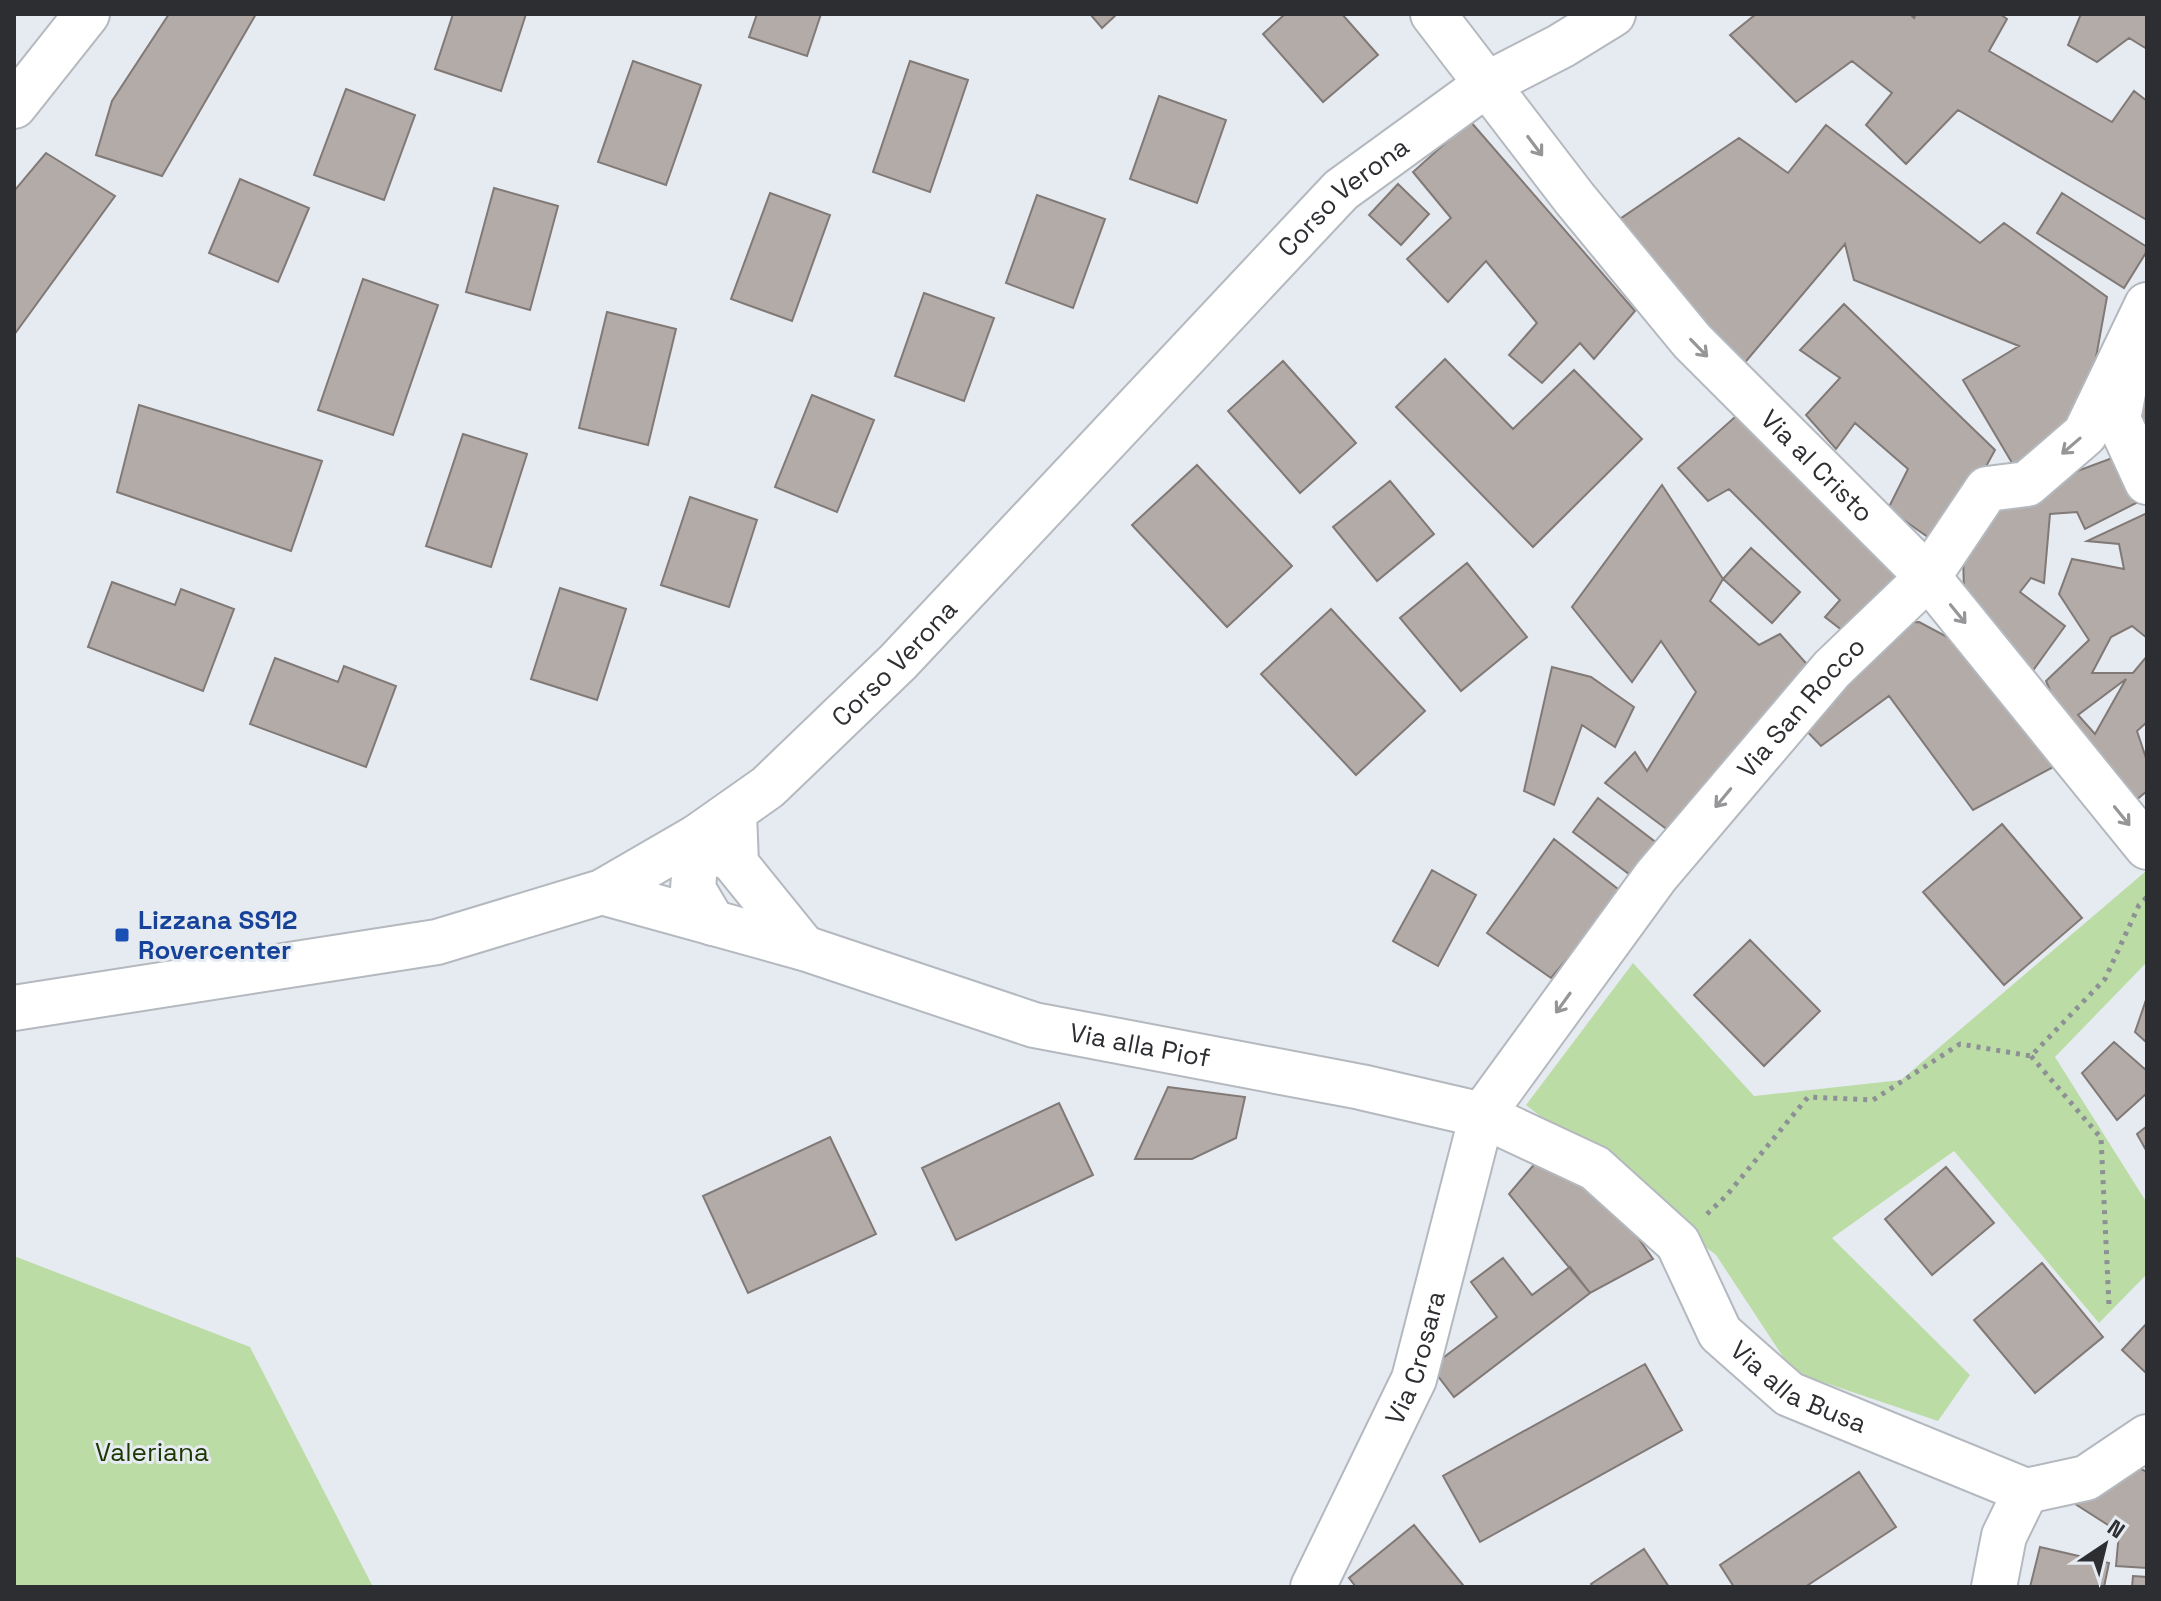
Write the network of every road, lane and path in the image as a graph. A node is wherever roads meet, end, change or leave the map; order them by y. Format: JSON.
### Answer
{"nodes":[{"id":1,"x":87,"y":14,"type":"edge"},
{"id":2,"x":1433,"y":14,"type":"edge"},
{"id":3,"x":1613,"y":14,"type":"edge"},
{"id":4,"x":1487,"y":84,"type":"junction"},
{"id":5,"x":14,"y":106,"type":"edge"},
{"id":6,"x":2141,"y":317,"type":"edge"},
{"id":7,"x":2147,"y":482,"type":"edge"},
{"id":8,"x":1928,"y":577,"type":"junction"},
{"id":9,"x":734,"y":813,"type":"junction"},
{"id":10,"x":697,"y":837,"type":"junction"},
{"id":11,"x":2147,"y":847,"type":"edge"},
{"id":12,"x":736,"y":864,"type":"junction"},
{"id":13,"x":602,"y":892,"type":"junction"},
{"id":14,"x":2147,"y":897,"type":"edge"},
{"id":15,"x":713,"y":923,"type":"junction"},
{"id":16,"x":804,"y":948,"type":"junction"},
{"id":17,"x":14,"y":1008,"type":"edge"},
{"id":18,"x":2031,"y":1056,"type":"junction"},
{"id":19,"x":1482,"y":1115,"type":"junction"},
{"id":20,"x":1678,"y":1243,"type":"junction"},
{"id":21,"x":2109,"y":1305,"type":"dead end"},
{"id":22,"x":2147,"y":1437,"type":"edge"},
{"id":23,"x":2026,"y":1491,"type":"junction"},
{"id":24,"x":1313,"y":1587,"type":"edge"},
{"id":25,"x":1994,"y":1587,"type":"edge"}],
"edges":[{"from":1,"to":5,"type":"street"},
{"from":2,"to":4,"type":"street","name":"Via al Cristo"},
{"from":3,"to":4,"type":"street","name":"Corso Verona"},
{"from":4,"to":8,"type":"street","name":"Via al Cristo","one_way":true},
{"from":4,"to":9,"type":"street","name":"Corso Verona"},
{"from":6,"to":7,"type":"street"},
{"from":6,"to":8,"type":"street","name":"Via San Rocco","one_way":true},
{"from":8,"to":11,"type":"street","name":"Via al Cristo","one_way":true},
{"from":8,"to":19,"type":"street","name":"Via San Rocco","one_way":true},
{"from":9,"to":10,"type":"street","name":"Corso Verona"},
{"from":9,"to":12,"type":"street"},
{"from":10,"to":12,"type":"street"},
{"from":10,"to":13,"type":"street","name":"Corso Verona"},
{"from":10,"to":15,"type":"street"},
{"from":12,"to":16,"type":"street"},
{"from":13,"to":15,"type":"street","name":"Via alla Piof"},
{"from":13,"to":17,"type":"street","name":"Corso Verona"},
{"from":14,"to":18,"type":"path"},
{"from":15,"to":16,"type":"street","name":"Via alla Piof"},
{"from":16,"to":19,"type":"street","name":"Via alla Piof"},
{"from":18,"to":20,"type":"path"},
{"from":18,"to":21,"type":"path"},
{"from":19,"to":20,"type":"street","name":"Via alla Busa"},
{"from":19,"to":24,"type":"street","name":"Via Crosara"},
{"from":20,"to":23,"type":"street","name":"Via alla Busa"},
{"from":22,"to":23,"type":"street"},
{"from":23,"to":25,"type":"street"}]}
